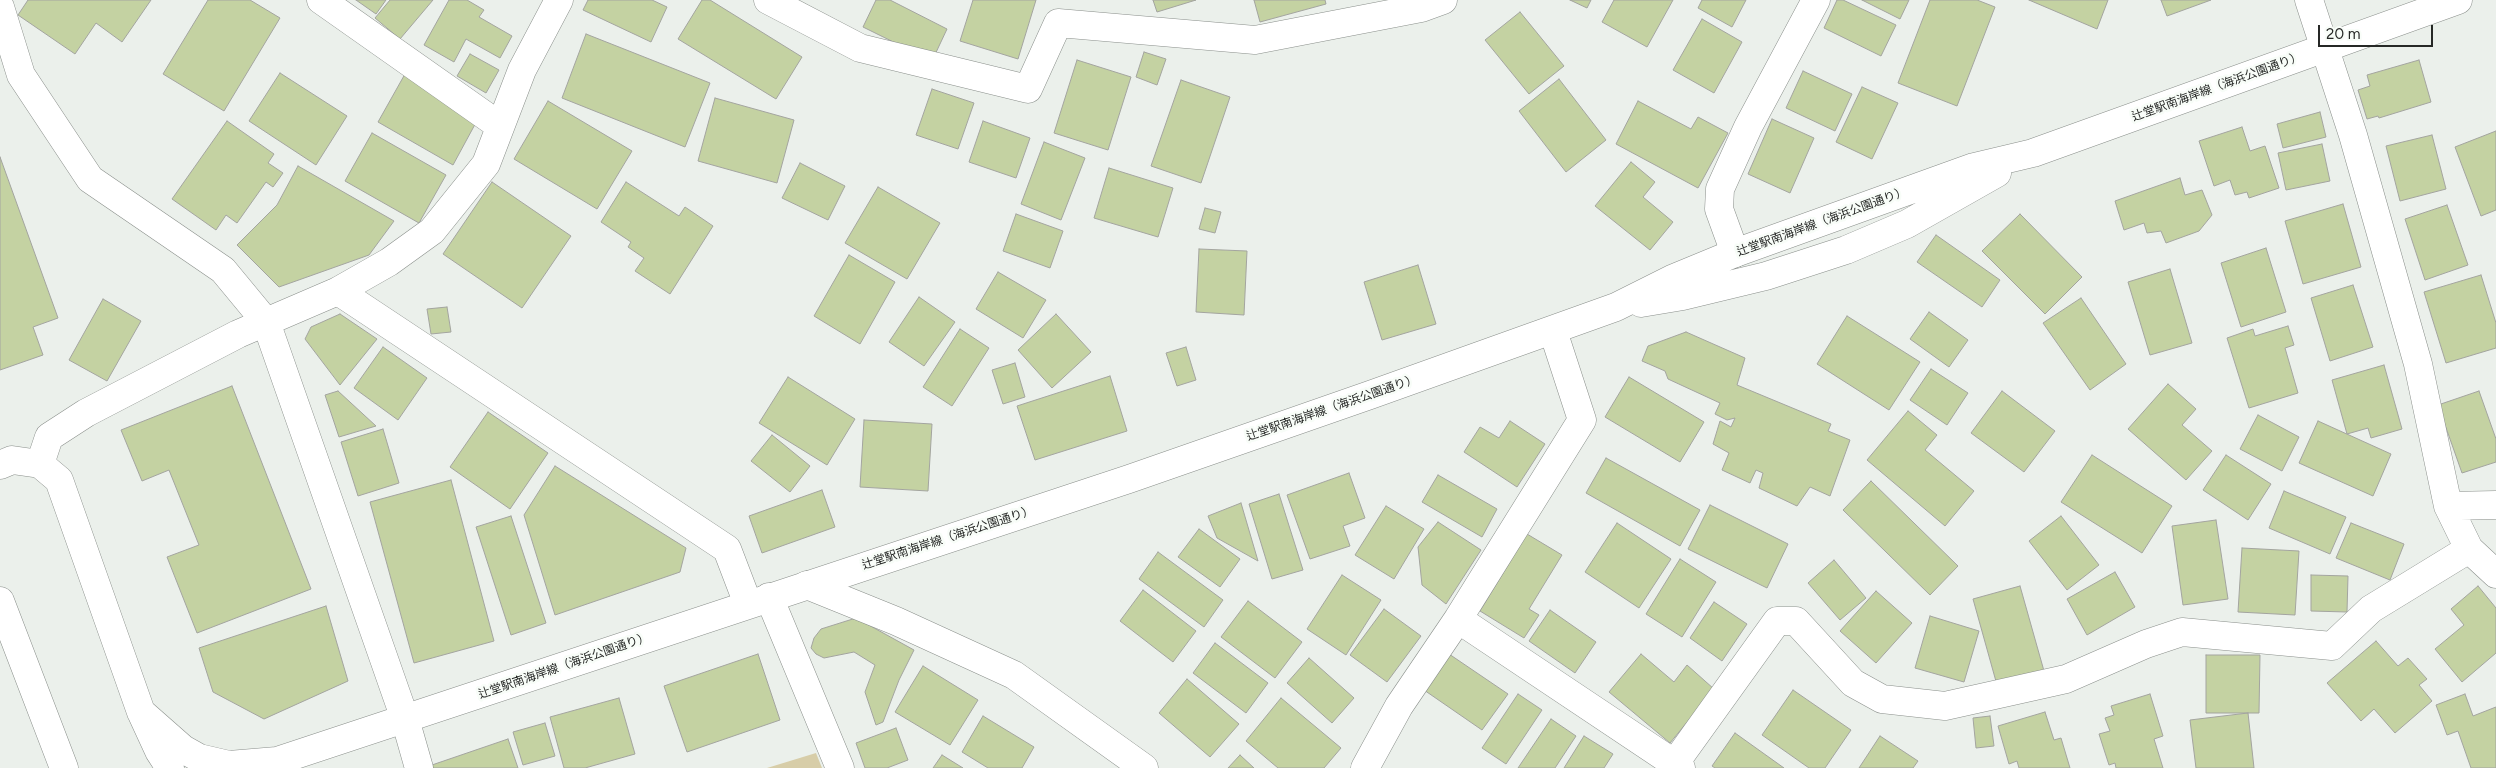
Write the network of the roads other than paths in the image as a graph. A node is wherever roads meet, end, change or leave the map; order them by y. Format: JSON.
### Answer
{"nodes":[{"id":1,"x":321,"y":0,"type":"edge"},
{"id":2,"x":559,"y":0,"type":"edge"},
{"id":3,"x":768,"y":0,"type":"edge"},
{"id":4,"x":1443,"y":0,"type":"edge"},
{"id":5,"x":1816,"y":0,"type":"edge"},
{"id":6,"x":2309,"y":0,"type":"edge"},
{"id":7,"x":2458,"y":0,"type":"edge"},
{"id":8,"x":0,"y":6,"type":"edge"},
{"id":9,"x":2326,"y":48,"type":"junction"},
{"id":10,"x":500,"y":126,"type":"junction"},
{"id":11,"x":2033,"y":153,"type":"junction"},
{"id":12,"x":1735,"y":253,"type":"junction"},
{"id":13,"x":338,"y":291,"type":"junction"},
{"id":14,"x":1616,"y":307,"type":"junction"},
{"id":15,"x":266,"y":322,"type":"junction"},
{"id":16,"x":1553,"y":331,"type":"junction"},
{"id":17,"x":40,"y":464,"type":"junction"},
{"id":18,"x":0,"y":465,"type":"edge"},
{"id":19,"x":2496,"y":505,"type":"edge"},
{"id":20,"x":2448,"y":506,"type":"junction"},
{"id":21,"x":2469,"y":549,"type":"junction"},
{"id":22,"x":2496,"y":574,"type":"edge"},
{"id":23,"x":807,"y":585,"type":"junction"},
{"id":24,"x":0,"y":601,"type":"edge"},
{"id":25,"x":759,"y":601,"type":"junction"},
{"id":26,"x":1458,"y":619,"type":"junction"},
{"id":27,"x":141,"y":712,"type":"junction"},
{"id":28,"x":405,"y":719,"type":"junction"},
{"id":29,"x":272,"y":764,"type":"edge"},
{"id":30,"x":1678,"y":766,"type":"edge"},
{"id":31,"x":64,"y":768,"type":"edge"},
{"id":32,"x":170,"y":768,"type":"edge"},
{"id":33,"x":419,"y":768,"type":"edge"},
{"id":34,"x":840,"y":768,"type":"edge"},
{"id":35,"x":1144,"y":768,"type":"edge"},
{"id":36,"x":1365,"y":768,"type":"edge"}],
"edges":[{"from":1,"to":10,"type":"street"},
{"from":2,"to":10,"type":"street"},
{"from":3,"to":4,"type":"street"},
{"from":5,"to":12,"type":"street"},
{"from":6,"to":9,"type":"street"},
{"from":7,"to":9,"type":"street","name":"辻堂駅南海岸線（海浜公園通り）"},
{"from":8,"to":15,"type":"street"},
{"from":9,"to":11,"type":"street","name":"辻堂駅南海岸線（海浜公園通り）"},
{"from":9,"to":20,"type":"street"},
{"from":10,"to":13,"type":"street"},
{"from":11,"to":12,"type":"street","name":"辻堂駅南海岸線（海浜公園通り）"},
{"from":11,"to":14,"type":"street","name":"辻堂駅南海岸線（海浜公園通り）"},
{"from":12,"to":14,"type":"street","name":"辻堂駅南海岸線（海浜公園通り）"},
{"from":13,"to":15,"type":"street"},
{"from":13,"to":25,"type":"street"},
{"from":14,"to":16,"type":"street","name":"辻堂駅南海岸線（海浜公園通り）"},
{"from":15,"to":17,"type":"street"},
{"from":15,"to":28,"type":"street"},
{"from":16,"to":23,"type":"street","name":"辻堂駅南海岸線（海浜公園通り）"},
{"from":16,"to":26,"type":"street"},
{"from":17,"to":18,"type":"street"},
{"from":17,"to":27,"type":"street"},
{"from":19,"to":20,"type":"street"},
{"from":20,"to":21,"type":"street"},
{"from":21,"to":22,"type":"street"},
{"from":21,"to":30,"type":"street"},
{"from":23,"to":25,"type":"street","name":"辻堂駅南海岸線（海浜公園通り）"},
{"from":23,"to":35,"type":"street"},
{"from":24,"to":31,"type":"street"},
{"from":25,"to":28,"type":"street","name":"辻堂駅南海岸線（海浜公園通り）"},
{"from":25,"to":34,"type":"street"},
{"from":26,"to":30,"type":"street"},
{"from":26,"to":36,"type":"street"},
{"from":27,"to":29,"type":"street","name":"辻堂駅南海岸線（海浜公園通り）"},
{"from":27,"to":32,"type":"street"},
{"from":28,"to":29,"type":"street","name":"辻堂駅南海岸線（海浜公園通り）"},
{"from":28,"to":33,"type":"street"}]}
